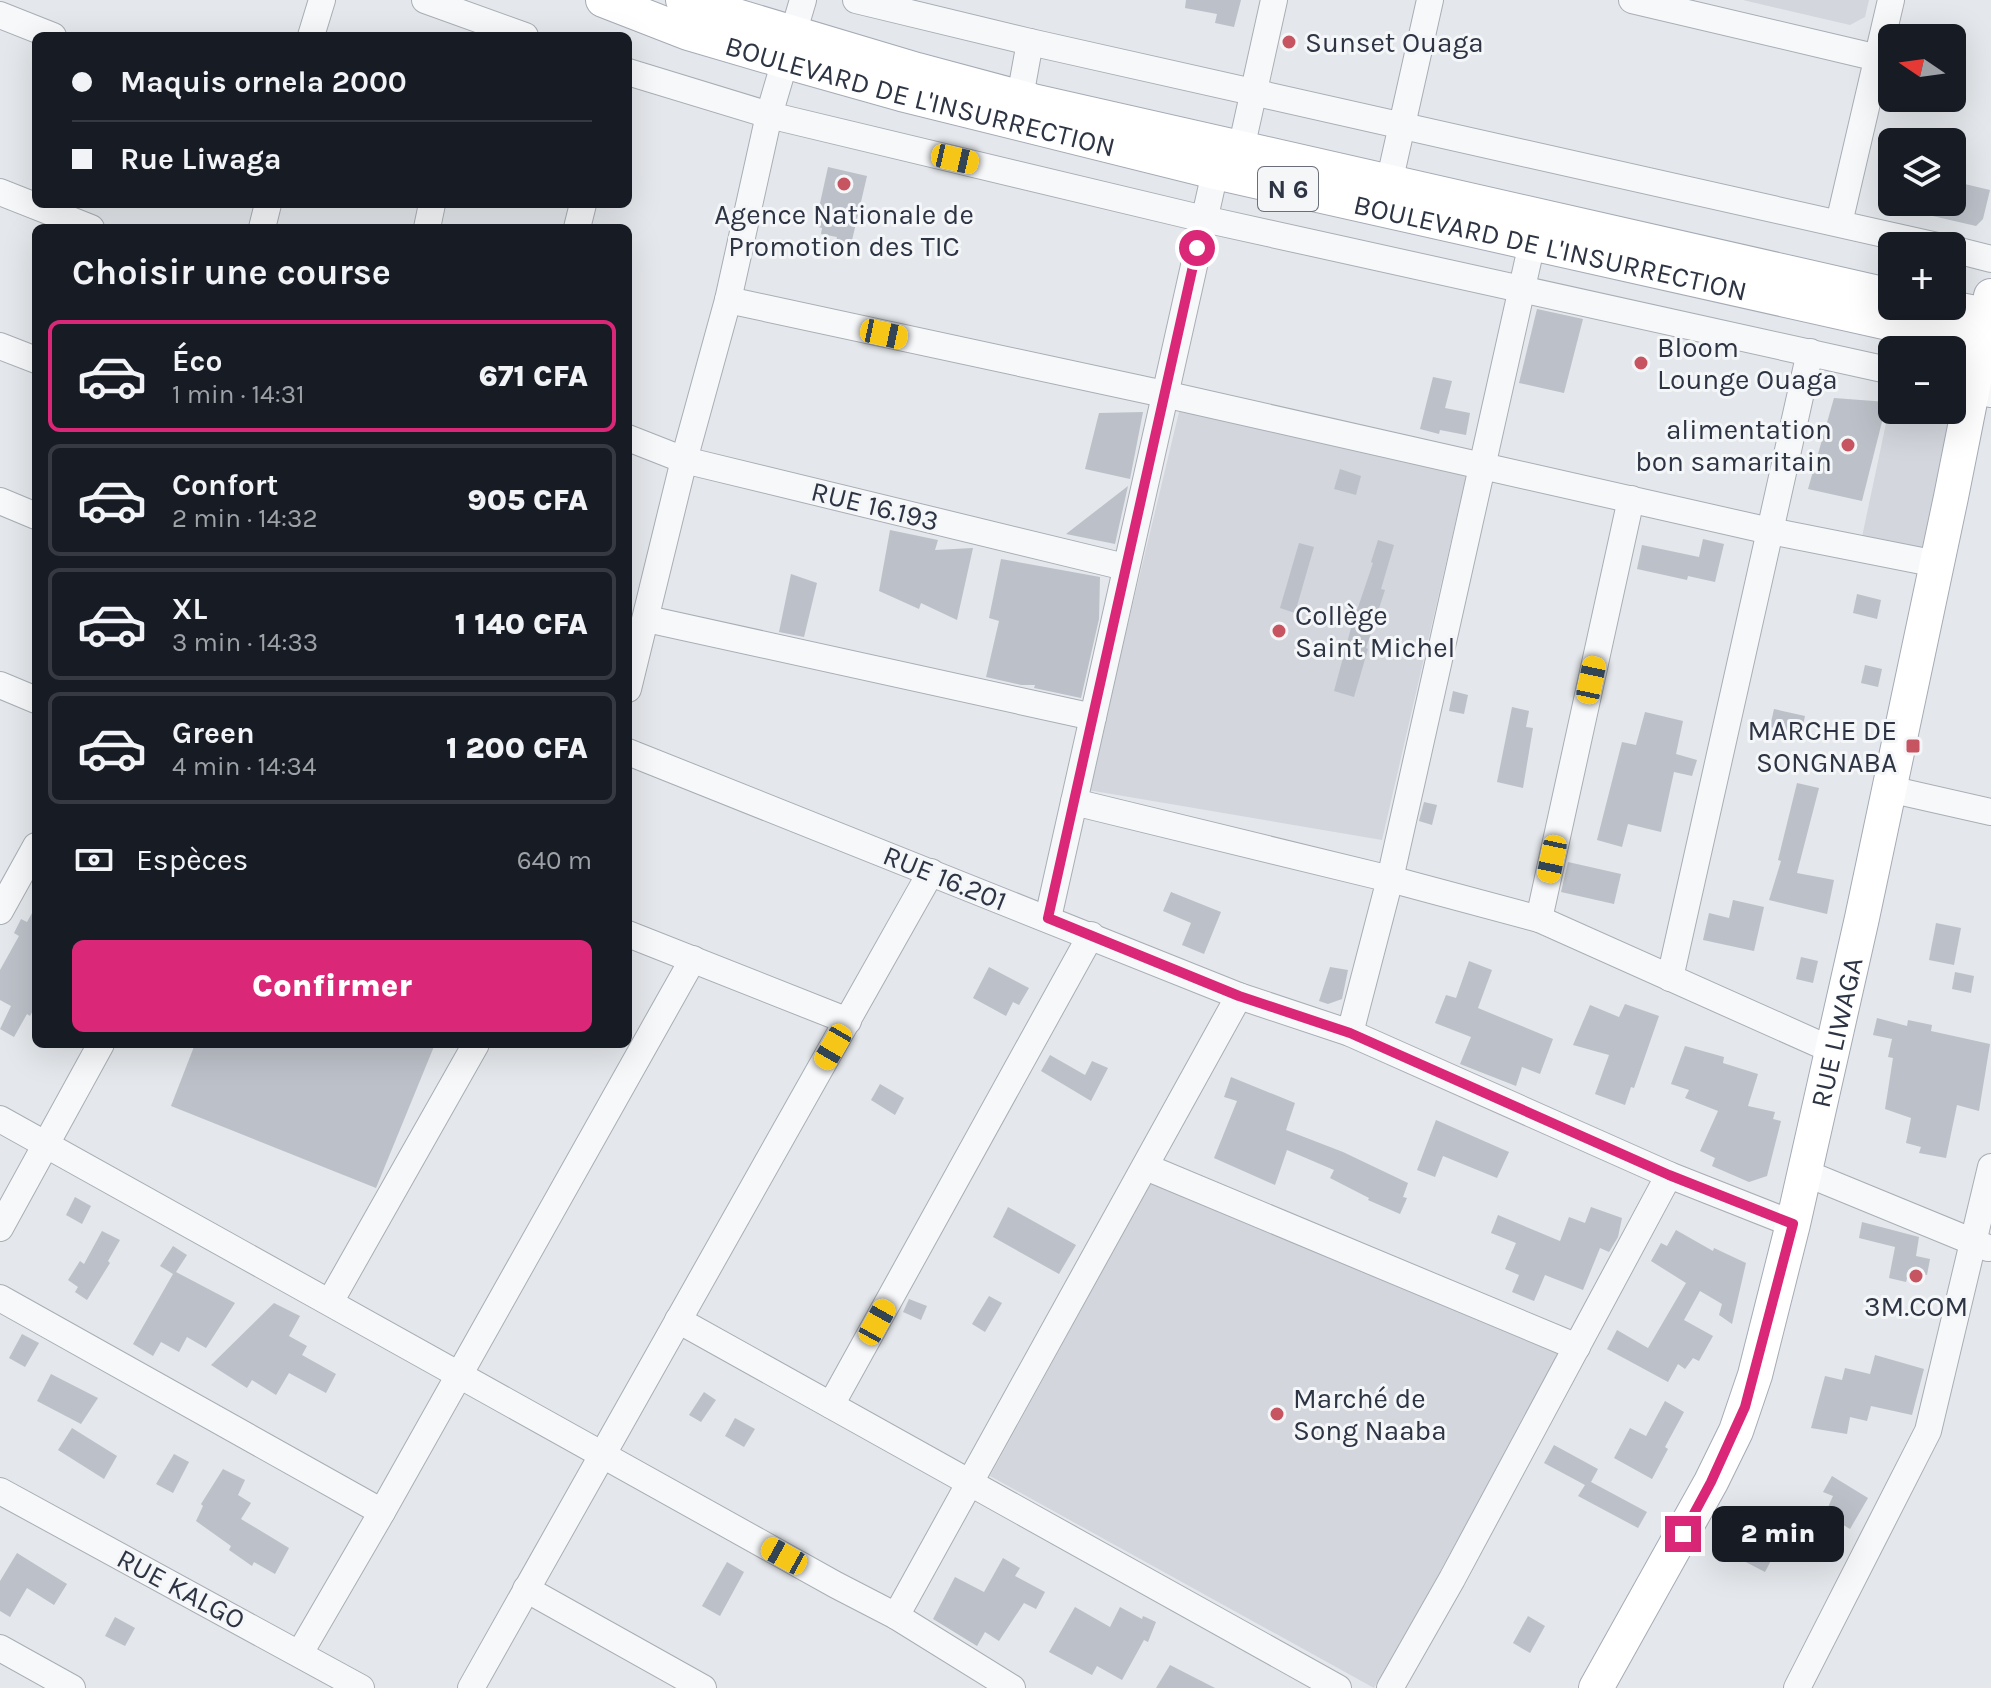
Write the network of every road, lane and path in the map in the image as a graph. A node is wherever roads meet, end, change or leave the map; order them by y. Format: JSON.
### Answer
{"nodes":[{"id":1,"x":322,"y":0,"type":"edge"},
{"id":2,"x":425,"y":0,"type":"edge"},
{"id":3,"x":603,"y":0,"type":"edge"},
{"id":4,"x":683,"y":0,"type":"edge"},
{"id":5,"x":803,"y":0,"type":"edge"},
{"id":6,"x":856,"y":0,"type":"edge"},
{"id":7,"x":1274,"y":0,"type":"edge"},
{"id":8,"x":1430,"y":0,"type":"edge"},
{"id":9,"x":1632,"y":0,"type":"edge"},
{"id":10,"x":1891,"y":0,"type":"edge"},
{"id":11,"x":0,"y":15,"type":"edge"},
{"id":12,"x":1886,"y":24,"type":"edge"},
{"id":13,"x":470,"y":26,"type":"edge"},
{"id":14,"x":43,"y":32,"type":"edge"},
{"id":15,"x":312,"y":32,"type":"edge"},
{"id":16,"x":503,"y":32,"type":"edge"},
{"id":17,"x":1030,"y":42,"type":"junction"},
{"id":18,"x":788,"y":47,"type":"junction"},
{"id":19,"x":1878,"y":58,"type":"joint"},
{"id":20,"x":632,"y":73,"type":"edge"},
{"id":21,"x":1253,"y":92,"type":"junction"},
{"id":22,"x":1020,"y":97,"type":"junction"},
{"id":23,"x":769,"y":115,"type":"junction"},
{"id":24,"x":1401,"y":125,"type":"junction"},
{"id":25,"x":1241,"y":149,"type":"junction"},
{"id":26,"x":1215,"y":172,"type":"junction"},
{"id":27,"x":1389,"y":183,"type":"junction"},
{"id":28,"x":0,"y":192,"type":"edge"},
{"id":29,"x":32,"y":205,"type":"edge"},
{"id":30,"x":40,"y":208,"type":"edge"},
{"id":31,"x":1204,"y":219,"type":"junction"},
{"id":32,"x":1839,"y":223,"type":"junction"},
{"id":33,"x":81,"y":224,"type":"edge"},
{"id":34,"x":1878,"y":232,"type":"edge"},
{"id":35,"x":1532,"y":243,"type":"junction"},
{"id":36,"x":1966,"y":253,"type":"edge"},
{"id":37,"x":1991,"y":259,"type":"edge"},
{"id":38,"x":1523,"y":289,"type":"junction"},
{"id":39,"x":1878,"y":293,"type":"edge"},
{"id":40,"x":728,"y":300,"type":"junction"},
{"id":41,"x":1966,"y":316,"type":"edge"},
{"id":42,"x":1989,"y":324,"type":"edge"},
{"id":43,"x":0,"y":346,"type":"edge"},
{"id":44,"x":1810,"y":352,"type":"junction"},
{"id":45,"x":32,"y":358,"type":"edge"},
{"id":46,"x":1878,"y":368,"type":"edge"},
{"id":47,"x":1972,"y":390,"type":"edge"},
{"id":48,"x":1164,"y":394,"type":"junction"},
{"id":49,"x":632,"y":440,"type":"edge"},
{"id":50,"x":684,"y":460,"type":"junction"},
{"id":51,"x":1482,"y":466,"type":"junction"},
{"id":52,"x":1631,"y":499,"type":"junction"},
{"id":53,"x":0,"y":501,"type":"edge"},
{"id":54,"x":32,"y":514,"type":"edge"},
{"id":55,"x":1770,"y":531,"type":"junction"},
{"id":56,"x":1937,"y":564,"type":"junction"},
{"id":57,"x":1125,"y":567,"type":"junction"},
{"id":58,"x":647,"y":619,"type":"junction"},
{"id":59,"x":632,"y":674,"type":"edge"},
{"id":60,"x":0,"y":685,"type":"edge"},
{"id":61,"x":32,"y":698,"type":"edge"},
{"id":62,"x":1093,"y":717,"type":"junction"},
{"id":63,"x":632,"y":754,"type":"edge"},
{"id":64,"x":1889,"y":789,"type":"junction"},
{"id":65,"x":1074,"y":802,"type":"junction"},
{"id":66,"x":1991,"y":812,"type":"edge"},
{"id":67,"x":32,"y":853,"type":"edge"},
{"id":68,"x":931,"y":872,"type":"junction"},
{"id":69,"x":1390,"y":879,"type":"junction"},
{"id":70,"x":0,"y":911,"type":"edge"},
{"id":71,"x":1048,"y":918,"type":"junction"},
{"id":72,"x":1539,"y":919,"type":"junction"},
{"id":73,"x":1091,"y":935,"type":"junction"},
{"id":74,"x":632,"y":936,"type":"edge"},
{"id":75,"x":693,"y":959,"type":"junction"},
{"id":76,"x":1670,"y":978,"type":"junction"},
{"id":77,"x":1239,"y":996,"type":"junction"},
{"id":78,"x":848,"y":1021,"type":"junction"},
{"id":79,"x":1350,"y":1033,"type":"junction"},
{"id":80,"x":99,"y":1048,"type":"edge"},
{"id":81,"x":474,"y":1048,"type":"edge"},
{"id":82,"x":1832,"y":1050,"type":"junction"},
{"id":83,"x":0,"y":1119,"type":"edge"},
{"id":84,"x":47,"y":1145,"type":"junction"},
{"id":85,"x":1146,"y":1167,"type":"junction"},
{"id":86,"x":1991,"y":1167,"type":"edge"},
{"id":87,"x":1803,"y":1172,"type":"junction"},
{"id":88,"x":1669,"y":1175,"type":"junction"},
{"id":89,"x":1793,"y":1224,"type":"junction"},
{"id":90,"x":0,"y":1228,"type":"edge"},
{"id":91,"x":1983,"y":1246,"type":"edge"},
{"id":92,"x":0,"y":1298,"type":"edge"},
{"id":93,"x":330,"y":1302,"type":"junction"},
{"id":94,"x":678,"y":1320,"type":"junction"},
{"id":95,"x":1577,"y":1347,"type":"junction"},
{"id":96,"x":460,"y":1374,"type":"junction"},
{"id":97,"x":831,"y":1405,"type":"junction"},
{"id":98,"x":603,"y":1454,"type":"junction"},
{"id":99,"x":970,"y":1483,"type":"junction"},
{"id":100,"x":0,"y":1491,"type":"edge"},
{"id":101,"x":382,"y":1512,"type":"junction"},
{"id":102,"x":526,"y":1589,"type":"junction"},
{"id":103,"x":896,"y":1616,"type":"junction"},
{"id":104,"x":0,"y":1648,"type":"edge"},
{"id":105,"x":300,"y":1653,"type":"junction"},
{"id":106,"x":72,"y":1688,"type":"edge"},
{"id":107,"x":361,"y":1688,"type":"edge"},
{"id":108,"x":471,"y":1688,"type":"edge"},
{"id":109,"x":703,"y":1688,"type":"edge"},
{"id":110,"x":1012,"y":1688,"type":"edge"},
{"id":111,"x":1338,"y":1688,"type":"edge"},
{"id":112,"x":1390,"y":1688,"type":"edge"},
{"id":113,"x":1596,"y":1688,"type":"edge"},
{"id":114,"x":1797,"y":1688,"type":"edge"}],
"edges":[{"from":1,"to":15,"type":"street"},
{"from":2,"to":13,"type":"street"},
{"from":3,"to":18,"type":"main road","name":"BOULEVARD DE L'INSURRECTION","number":"N 6"},
{"from":4,"to":18,"type":"main road","name":"BOULEVARD DE L'INSURRECTION","number":"N 6"},
{"from":5,"to":18,"type":"street"},
{"from":6,"to":17,"type":"street"},
{"from":7,"to":21,"type":"street"},
{"from":8,"to":24,"type":"street"},
{"from":9,"to":19,"type":"street"},
{"from":10,"to":12,"type":"street"},
{"from":11,"to":14,"type":"street"},
{"from":13,"to":16,"type":"street"},
{"from":17,"to":21,"type":"street"},
{"from":17,"to":22,"type":"street"},
{"from":18,"to":22,"type":"main road","name":"BOULEVARD DE L'INSURRECTION","number":"N 6"},
{"from":18,"to":23,"type":"street"},
{"from":18,"to":26,"type":"main road","name":"BOULEVARD DE L'INSURRECTION","number":"N 6"},
{"from":19,"to":32,"type":"street"},
{"from":20,"to":23,"type":"street"},
{"from":21,"to":24,"type":"street"},
{"from":21,"to":25,"type":"street"},
{"from":22,"to":25,"type":"main road","name":"BOULEVARD DE L'INSURRECTION","number":"N 6"},
{"from":23,"to":31,"type":"street"},
{"from":23,"to":40,"type":"street"},
{"from":24,"to":27,"type":"street"},
{"from":24,"to":32,"type":"street"},
{"from":25,"to":27,"type":"main road","name":"BOULEVARD DE L'INSURRECTION","number":"N 6"},
{"from":26,"to":31,"type":"street"},
{"from":26,"to":35,"type":"main road","name":"BOULEVARD DE L'INSURRECTION","number":"N 6"},
{"from":27,"to":39,"type":"main road","name":"BOULEVARD DE L'INSURRECTION","number":"N 6"},
{"from":28,"to":29,"type":"street"},
{"from":30,"to":33,"type":"street"},
{"from":31,"to":38,"type":"street"},
{"from":31,"to":48,"type":"street"},
{"from":32,"to":34,"type":"street"},
{"from":35,"to":38,"type":"street"},
{"from":35,"to":42,"type":"main road","name":"BOULEVARD DE L'INSURRECTION","number":"N 6"},
{"from":36,"to":37,"type":"street"},
{"from":38,"to":44,"type":"street"},
{"from":38,"to":51,"type":"street"},
{"from":40,"to":48,"type":"street"},
{"from":40,"to":50,"type":"street"},
{"from":41,"to":42,"type":"main road"},
{"from":42,"to":47,"type":"main road","name":"RUE LIWAGA"},
{"from":43,"to":45,"type":"street"},
{"from":44,"to":46,"type":"street"},
{"from":44,"to":55,"type":"street"},
{"from":47,"to":56,"type":"main road","name":"RUE LIWAGA"},
{"from":48,"to":51,"type":"street"},
{"from":48,"to":57,"type":"street"},
{"from":49,"to":50,"type":"street","name":"RUE 16.193"},
{"from":50,"to":57,"type":"street","name":"RUE 16.193"},
{"from":50,"to":58,"type":"street"},
{"from":51,"to":52,"type":"street"},
{"from":51,"to":69,"type":"street"},
{"from":52,"to":55,"type":"street"},
{"from":52,"to":72,"type":"street"},
{"from":53,"to":54,"type":"street"},
{"from":55,"to":56,"type":"street"},
{"from":55,"to":76,"type":"street"},
{"from":56,"to":64,"type":"main road","name":"RUE LIWAGA"},
{"from":57,"to":62,"type":"street"},
{"from":58,"to":59,"type":"street"},
{"from":58,"to":62,"type":"street"},
{"from":60,"to":61,"type":"street"},
{"from":62,"to":65,"type":"street"},
{"from":63,"to":68,"type":"street","name":"RUE 16.201"},
{"from":64,"to":66,"type":"street"},
{"from":64,"to":82,"type":"main road","name":"RUE LIWAGA"},
{"from":65,"to":69,"type":"street"},
{"from":65,"to":71,"type":"street"},
{"from":67,"to":70,"type":"street"},
{"from":68,"to":71,"type":"street","name":"RUE 16.201"},
{"from":68,"to":78,"type":"street"},
{"from":69,"to":72,"type":"street"},
{"from":69,"to":79,"type":"street"},
{"from":71,"to":73,"type":"street","name":"RUE 16.201"},
{"from":72,"to":76,"type":"street"},
{"from":73,"to":77,"type":"street","name":"RUE 16.201"},
{"from":73,"to":97,"type":"street"},
{"from":74,"to":75,"type":"street"},
{"from":75,"to":78,"type":"street"},
{"from":75,"to":96,"type":"street"},
{"from":76,"to":82,"type":"street"},
{"from":77,"to":79,"type":"street","name":"RUE 16.201"},
{"from":77,"to":85,"type":"street"},
{"from":78,"to":94,"type":"street"},
{"from":79,"to":88,"type":"street","name":"RUE 16.201"},
{"from":80,"to":84,"type":"street"},
{"from":81,"to":93,"type":"street"},
{"from":82,"to":87,"type":"main road","name":"RUE LIWAGA"},
{"from":83,"to":84,"type":"street"},
{"from":84,"to":90,"type":"street"},
{"from":84,"to":93,"type":"street"},
{"from":85,"to":95,"type":"street"},
{"from":85,"to":99,"type":"street"},
{"from":86,"to":91,"type":"street"},
{"from":87,"to":89,"type":"main road","name":"RUE LIWAGA"},
{"from":87,"to":91,"type":"street"},
{"from":88,"to":89,"type":"street","name":"RUE 16.201"},
{"from":88,"to":95,"type":"street"},
{"from":89,"to":113,"type":"main road","name":"RUE LIWAGA"},
{"from":91,"to":114,"type":"street"},
{"from":92,"to":101,"type":"street"},
{"from":93,"to":96,"type":"street"},
{"from":94,"to":97,"type":"street"},
{"from":94,"to":98,"type":"street"},
{"from":95,"to":112,"type":"street"},
{"from":96,"to":98,"type":"street"},
{"from":96,"to":101,"type":"street"},
{"from":97,"to":99,"type":"street"},
{"from":98,"to":102,"type":"street"},
{"from":98,"to":103,"type":"street"},
{"from":99,"to":103,"type":"street"},
{"from":99,"to":111,"type":"street"},
{"from":100,"to":105,"type":"street","name":"RUE KALGO"},
{"from":101,"to":105,"type":"street"},
{"from":102,"to":108,"type":"street"},
{"from":102,"to":109,"type":"street"},
{"from":103,"to":110,"type":"street"},
{"from":104,"to":106,"type":"street"},
{"from":105,"to":107,"type":"street","name":"RUE KALGO"}]}
